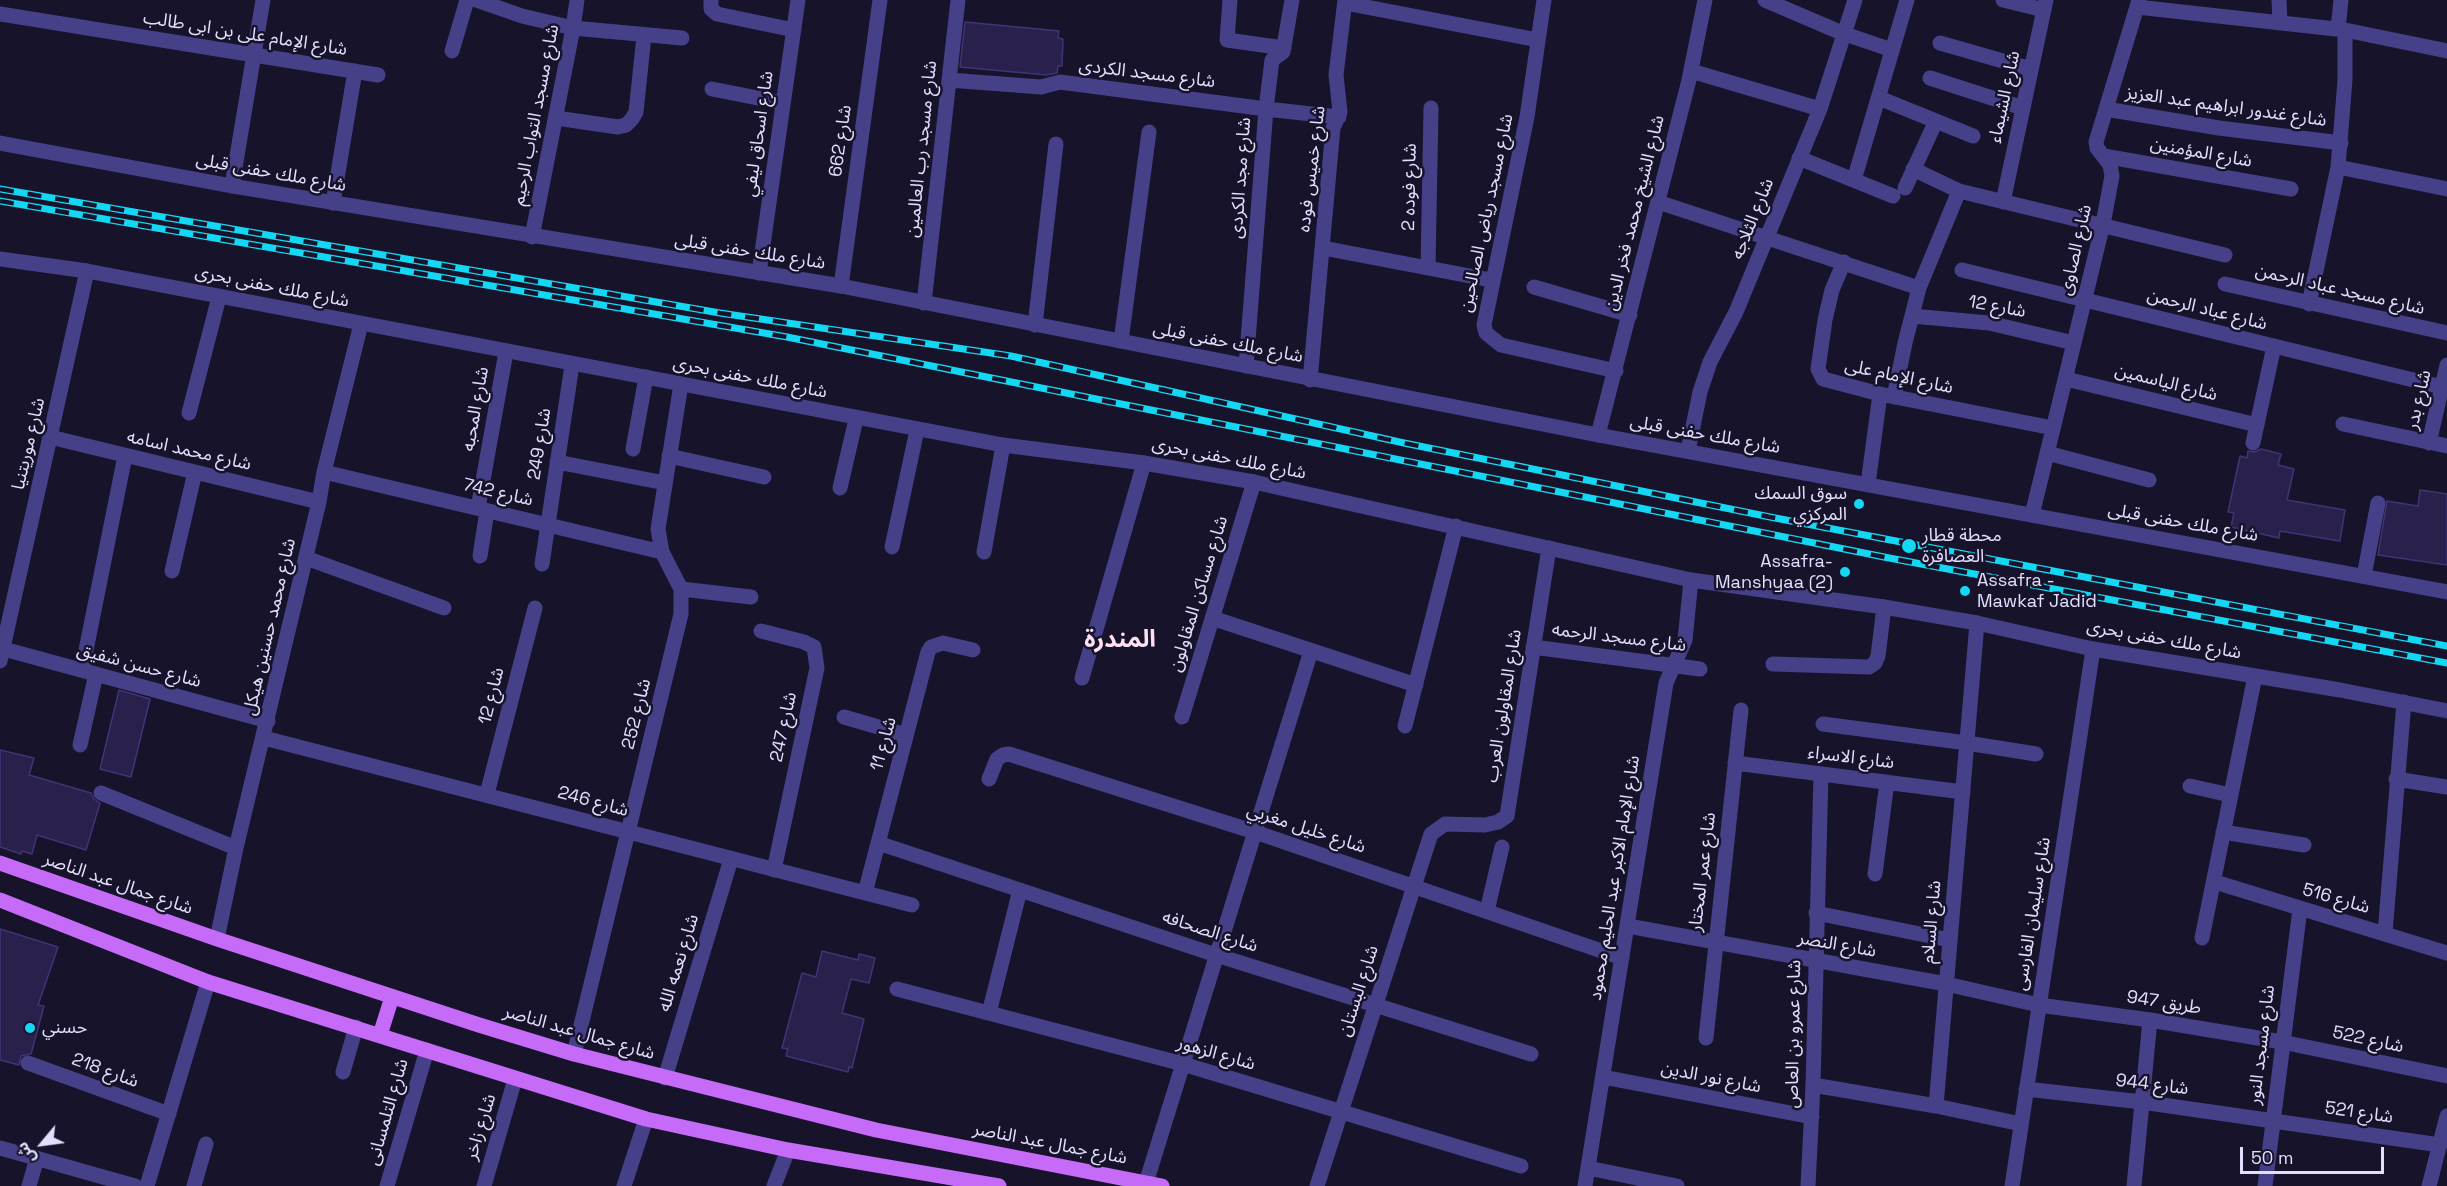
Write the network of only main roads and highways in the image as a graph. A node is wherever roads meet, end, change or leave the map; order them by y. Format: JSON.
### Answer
{"nodes":[{"id":1,"x":0,"y":863,"type":"edge"},
{"id":2,"x":0,"y":900,"type":"edge"},
{"id":3,"x":392,"y":997,"type":"junction"},
{"id":4,"x":380,"y":1035,"type":"junction"},
{"id":5,"x":1154,"y":1184,"type":"edge"},
{"id":6,"x":999,"y":1186,"type":"edge"}],
"edges":[{"from":1,"to":3,"type":"main road","name":"شارع جمال عبد الناصر"},
{"from":2,"to":4,"type":"main road"},
{"from":3,"to":4,"type":"main road"},
{"from":3,"to":5,"type":"main road","name":"شارع جمال عبد الناصر"},
{"from":4,"to":6,"type":"main road"}]}
